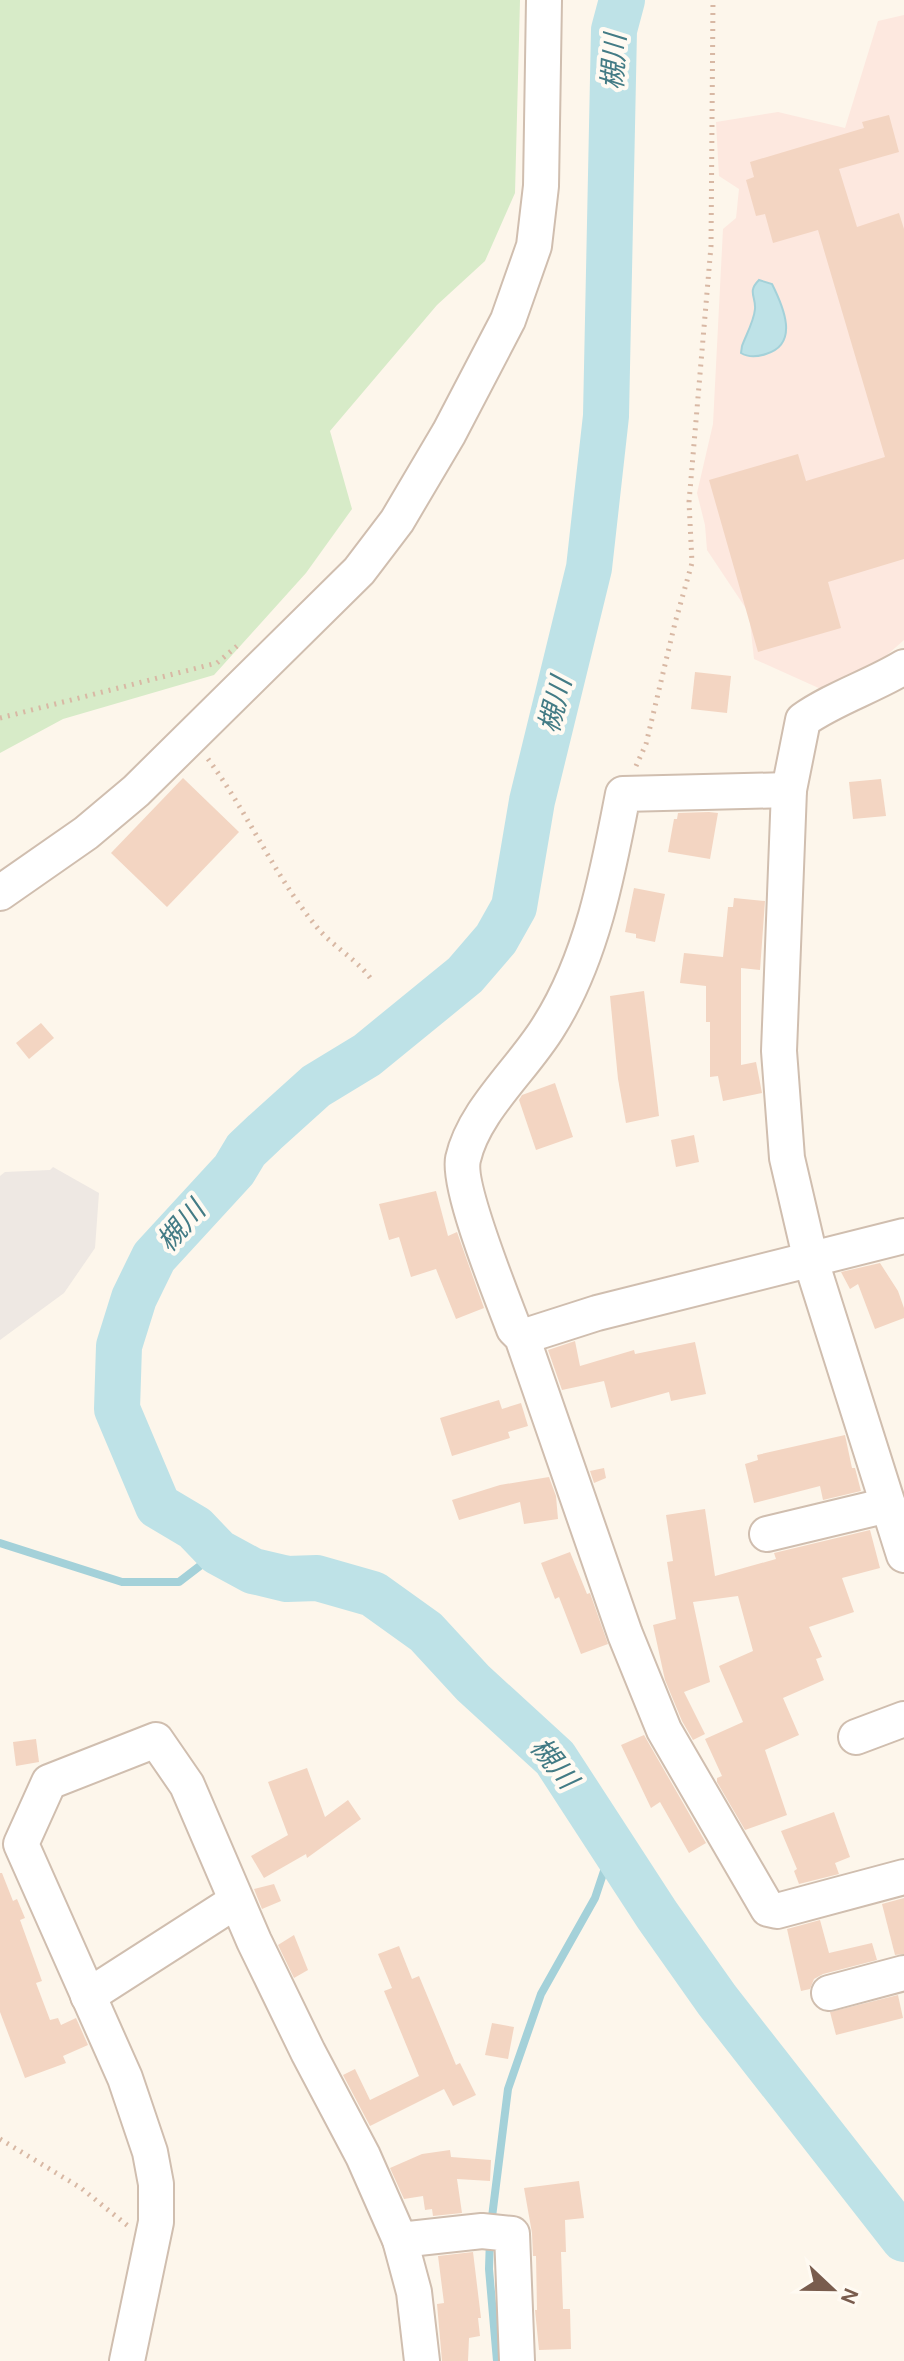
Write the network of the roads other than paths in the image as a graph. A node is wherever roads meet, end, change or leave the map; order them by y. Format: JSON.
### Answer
{"nodes":[{"id":1,"x":544,"y":0,"type":"edge"},
{"id":2,"x":904,"y":667,"type":"edge"},
{"id":3,"x":789,"y":790,"type":"junction"},
{"id":4,"x":0,"y":893,"type":"edge"},
{"id":5,"x":904,"y":1236,"type":"edge"},
{"id":6,"x":811,"y":1261,"type":"junction"},
{"id":7,"x":522,"y":1337,"type":"junction"},
{"id":8,"x":888,"y":1505,"type":"junction"},
{"id":9,"x":767,"y":1534,"type":"dead end"},
{"id":10,"x":904,"y":1553,"type":"edge"},
{"id":11,"x":904,"y":1719,"type":"edge"},
{"id":12,"x":856,"y":1737,"type":"dead end"},
{"id":13,"x":904,"y":1877,"type":"edge"},
{"id":14,"x":236,"y":1901,"type":"junction"},
{"id":15,"x":904,"y":1973,"type":"edge"},
{"id":16,"x":829,"y":1993,"type":"dead end"},
{"id":17,"x":88,"y":1996,"type":"junction"},
{"id":18,"x":400,"y":2240,"type":"junction"},
{"id":19,"x":127,"y":2361,"type":"edge"},
{"id":20,"x":422,"y":2361,"type":"edge"},
{"id":21,"x":517,"y":2361,"type":"edge"}],
"edges":[{"from":1,"to":4,"type":"street"},
{"from":2,"to":3,"type":"street"},
{"from":3,"to":6,"type":"street"},
{"from":3,"to":7,"type":"street"},
{"from":5,"to":6,"type":"street"},
{"from":6,"to":7,"type":"street"},
{"from":6,"to":8,"type":"street"},
{"from":7,"to":13,"type":"street"},
{"from":8,"to":9,"type":"street"},
{"from":8,"to":10,"type":"street"},
{"from":11,"to":12,"type":"street"},
{"from":14,"to":17,"type":"street"},
{"from":14,"to":17,"type":"street"},
{"from":14,"to":18,"type":"street"},
{"from":15,"to":16,"type":"street"},
{"from":17,"to":19,"type":"street"},
{"from":18,"to":20,"type":"street"},
{"from":18,"to":21,"type":"street"}]}
